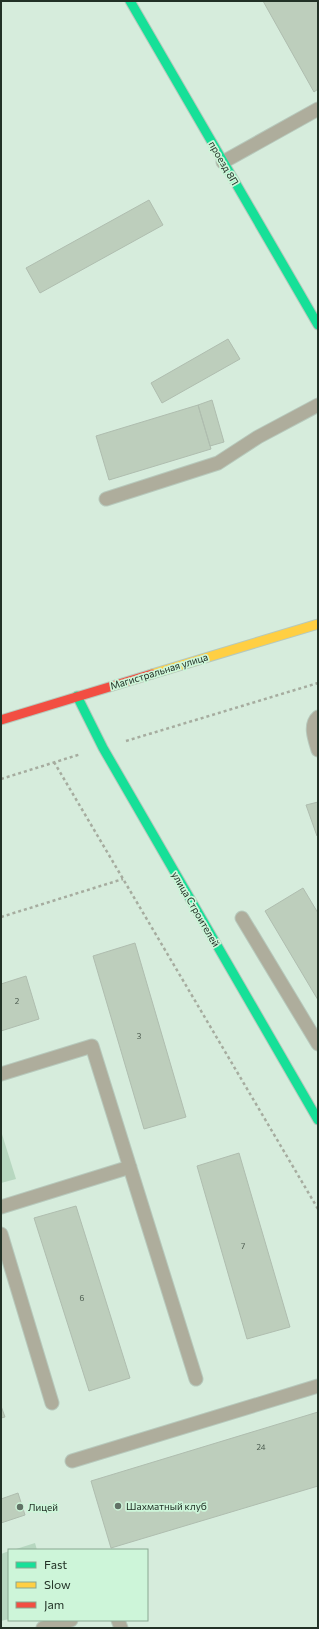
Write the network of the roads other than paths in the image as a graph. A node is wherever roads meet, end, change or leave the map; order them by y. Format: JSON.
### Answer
{"nodes":[{"id":1,"x":130,"y":1,"type":"edge"},
{"id":2,"x":318,"y":109,"type":"edge"},
{"id":3,"x":223,"y":162,"type":"junction"},
{"id":4,"x":318,"y":325,"type":"edge"},
{"id":5,"x":318,"y":405,"type":"edge"},
{"id":6,"x":106,"y":499,"type":"dead end"},
{"id":7,"x":318,"y":624,"type":"edge"},
{"id":8,"x":77,"y":696,"type":"junction"},
{"id":9,"x":318,"y":717,"type":"edge"},
{"id":10,"x":1,"y":720,"type":"edge"},
{"id":11,"x":318,"y":750,"type":"edge"},
{"id":12,"x":242,"y":918,"type":"dead end"},
{"id":13,"x":318,"y":1044,"type":"edge"},
{"id":14,"x":1,"y":1074,"type":"edge"},
{"id":15,"x":318,"y":1120,"type":"edge"},
{"id":16,"x":130,"y":1167,"type":"junction"},
{"id":17,"x":1,"y":1207,"type":"edge"},
{"id":18,"x":1,"y":1234,"type":"edge"},
{"id":19,"x":196,"y":1379,"type":"dead end"},
{"id":20,"x":318,"y":1386,"type":"edge"},
{"id":21,"x":52,"y":1403,"type":"dead end"},
{"id":22,"x":72,"y":1461,"type":"dead end"},
{"id":23,"x":68,"y":1621,"type":"edge"},
{"id":24,"x":43,"y":1628,"type":"edge"}],
"edges":[{"from":1,"to":3,"type":"street","name":"проезд 8П"},
{"from":2,"to":3,"type":"lane"},
{"from":3,"to":4,"type":"street","name":"проезд 8П"},
{"from":5,"to":6,"type":"lane"},
{"from":7,"to":8,"type":"street","name":"Магистральная улица"},
{"from":8,"to":10,"type":"street","name":"Магистральная улица"},
{"from":8,"to":15,"type":"street","name":"улица Строителей"},
{"from":9,"to":11,"type":"lane"},
{"from":12,"to":13,"type":"lane"},
{"from":14,"to":16,"type":"lane"},
{"from":16,"to":17,"type":"lane"},
{"from":16,"to":19,"type":"lane"},
{"from":18,"to":21,"type":"lane"},
{"from":20,"to":22,"type":"lane"},
{"from":23,"to":24,"type":"lane"}]}
